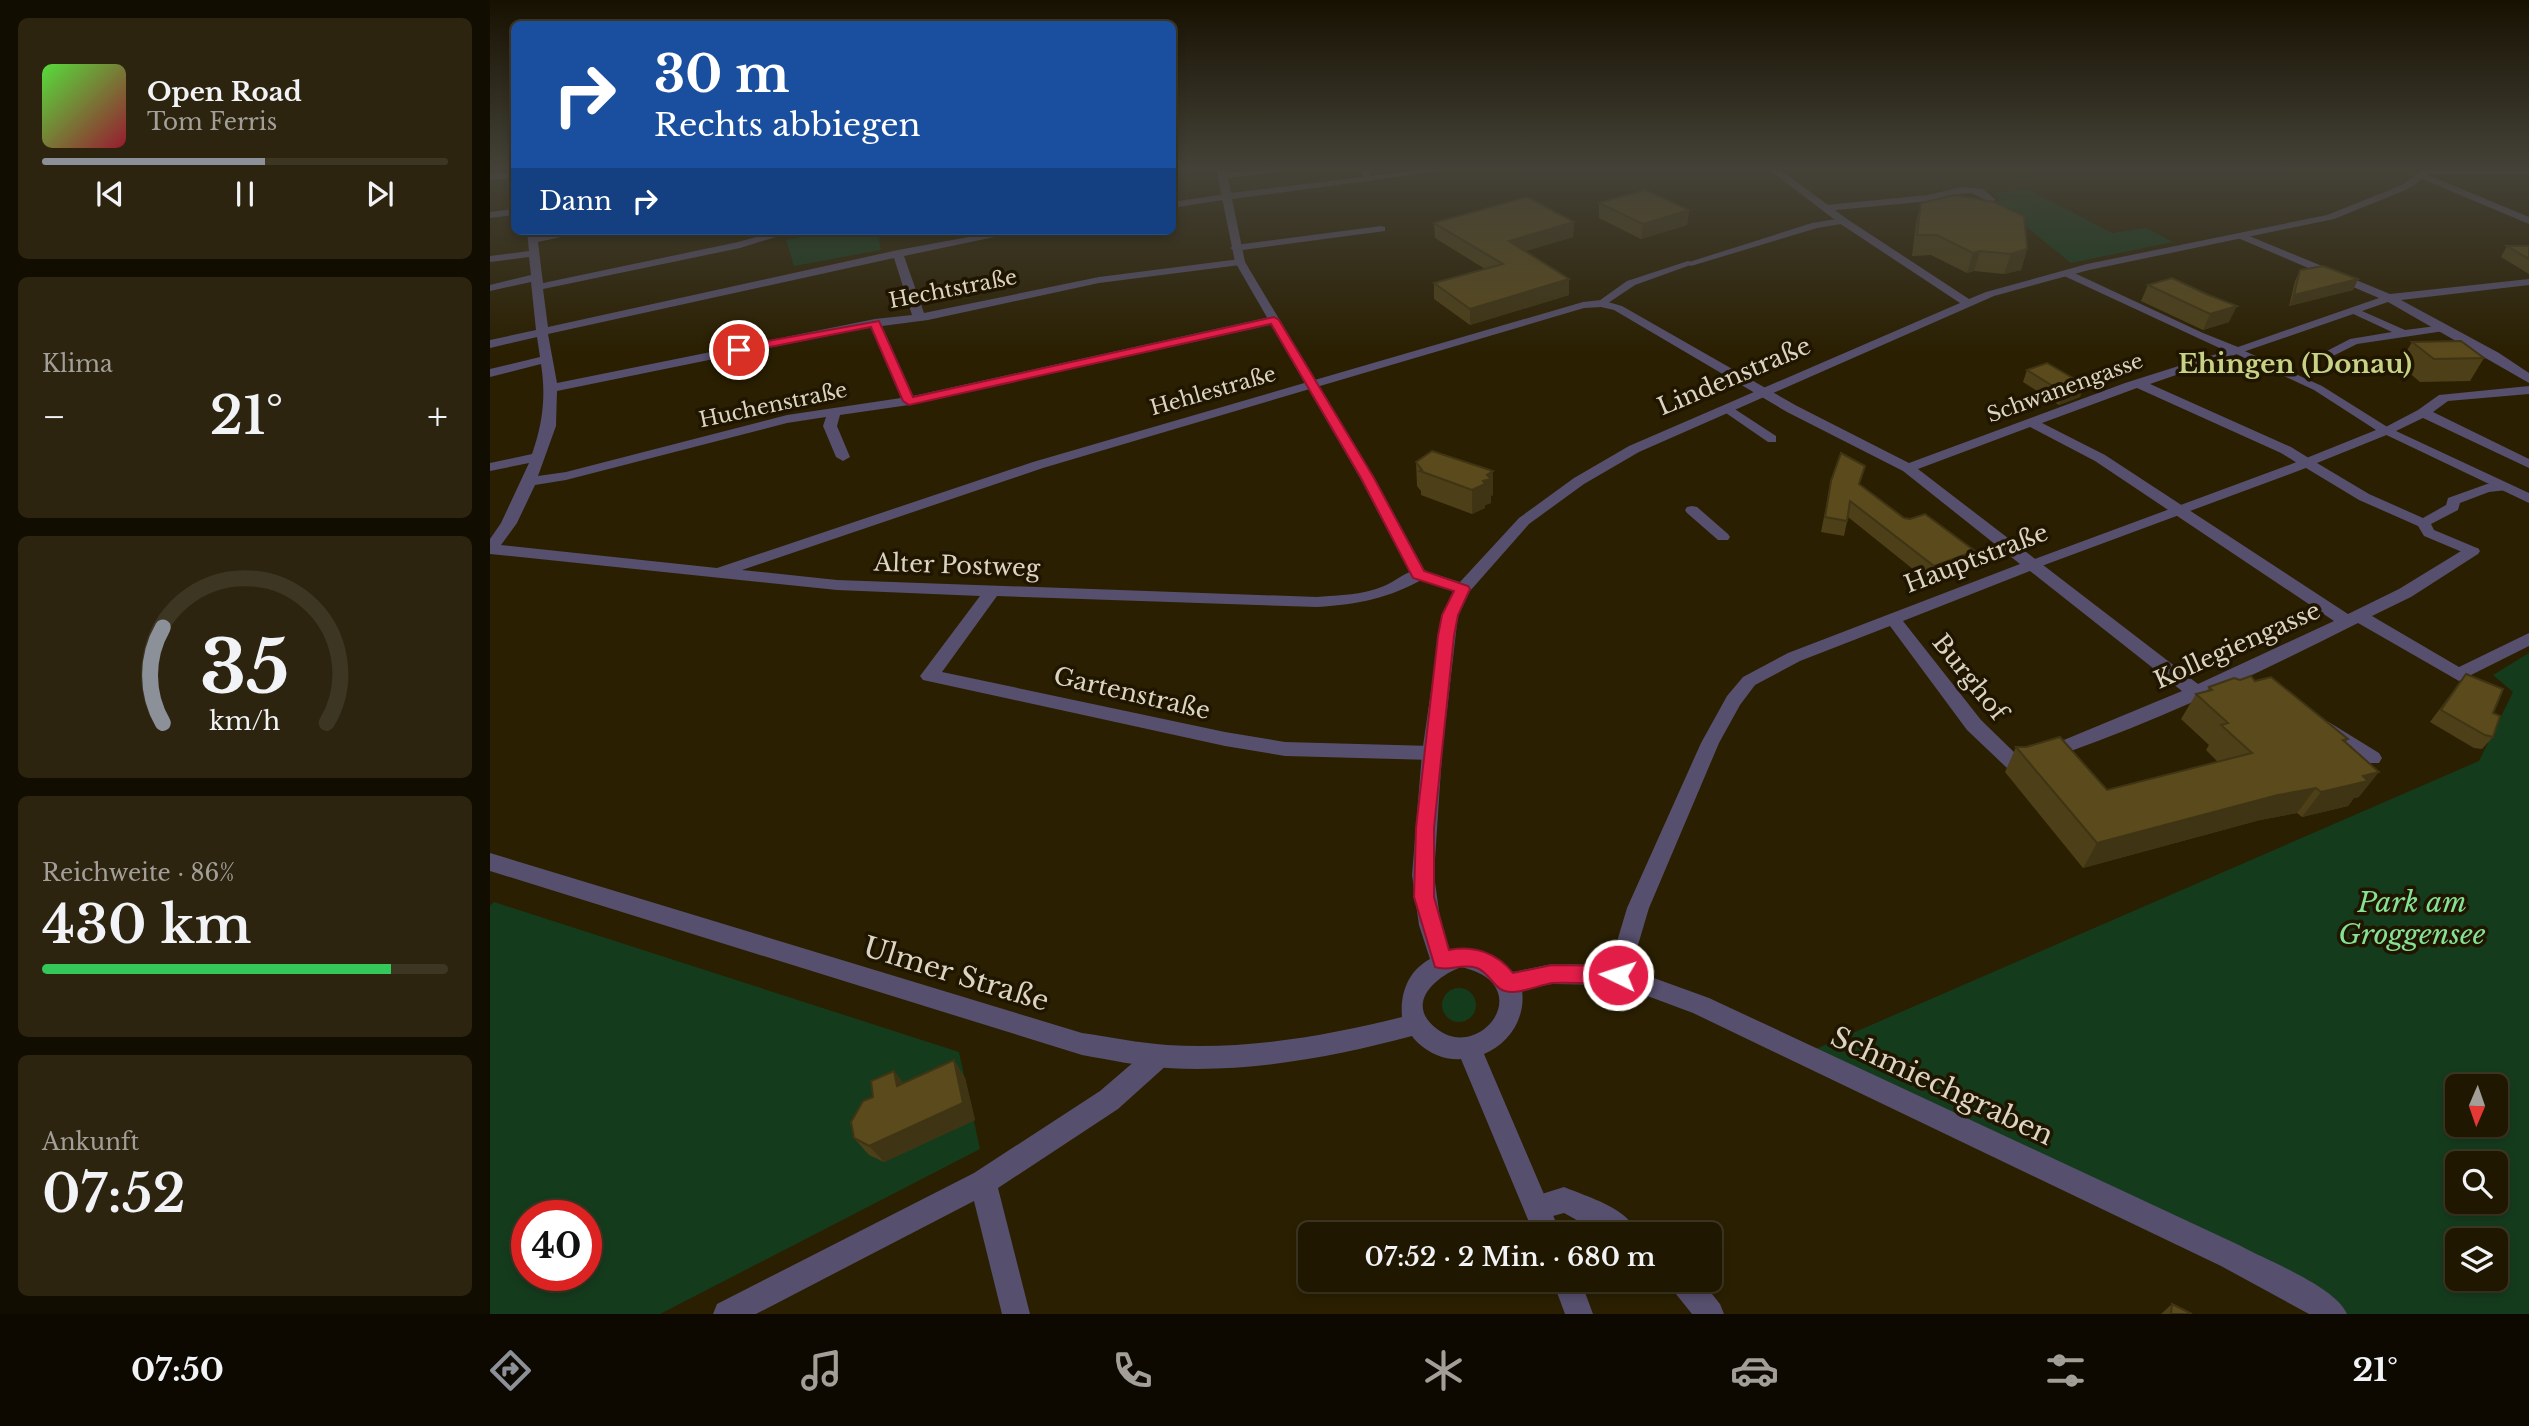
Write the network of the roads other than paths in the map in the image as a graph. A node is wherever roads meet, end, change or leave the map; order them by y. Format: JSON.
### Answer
{"nodes":[{"id":1,"x":1232,"y":229,"type":"edge"},
{"id":2,"x":1379,"y":229,"type":"edge"},
{"id":3,"x":1802,"y":229,"type":"edge"},
{"id":4,"x":1856,"y":229,"type":"edge"},
{"id":5,"x":2270,"y":229,"type":"edge"},
{"id":6,"x":564,"y":235,"type":"edge"},
{"id":7,"x":765,"y":235,"type":"edge"},
{"id":8,"x":996,"y":235,"type":"edge"},
{"id":9,"x":2242,"y":236,"type":"junction"},
{"id":10,"x":533,"y":241,"type":"edge"},
{"id":11,"x":1235,"y":248,"type":"junction"},
{"id":12,"x":898,"y":253,"type":"junction"},
{"id":13,"x":490,"y":259,"type":"edge"},
{"id":14,"x":1240,"y":262,"type":"junction"},
{"id":15,"x":1691,"y":263,"type":"joint"},
{"id":16,"x":2066,"y":273,"type":"junction"},
{"id":17,"x":537,"y":282,"type":"junction"},
{"id":18,"x":2529,"y":282,"type":"edge"},
{"id":19,"x":490,"y":288,"type":"edge"},
{"id":20,"x":2389,"y":298,"type":"junction"},
{"id":21,"x":1601,"y":303,"type":"junction"},
{"id":22,"x":1968,"y":303,"type":"junction"},
{"id":23,"x":2353,"y":310,"type":"junction"},
{"id":24,"x":919,"y":317,"type":"junction"},
{"id":25,"x":1274,"y":320,"type":"junction"},
{"id":26,"x":875,"y":323,"type":"junction"},
{"id":27,"x":2444,"y":328,"type":"junction"},
{"id":28,"x":541,"y":332,"type":"junction"},
{"id":29,"x":2403,"y":333,"type":"junction"},
{"id":30,"x":490,"y":344,"type":"edge"},
{"id":31,"x":2238,"y":351,"type":"junction"},
{"id":32,"x":2325,"y":356,"type":"dead end"},
{"id":33,"x":545,"y":359,"type":"junction"},
{"id":34,"x":490,"y":373,"type":"edge"},
{"id":35,"x":2529,"y":379,"type":"edge"},
{"id":36,"x":2138,"y":384,"type":"junction"},
{"id":37,"x":1311,"y":385,"type":"junction"},
{"id":38,"x":551,"y":387,"type":"junction"},
{"id":39,"x":2529,"y":390,"type":"edge"},
{"id":40,"x":1764,"y":393,"type":"junction"},
{"id":41,"x":909,"y":401,"type":"junction"},
{"id":42,"x":1727,"y":408,"type":"junction"},
{"id":43,"x":835,"y":411,"type":"junction"},
{"id":44,"x":2423,"y":413,"type":"junction"},
{"id":45,"x":2032,"y":423,"type":"junction"},
{"id":46,"x":2385,"y":431,"type":"junction"},
{"id":47,"x":1772,"y":439,"type":"dead end"},
{"id":48,"x":538,"y":457,"type":"junction"},
{"id":49,"x":844,"y":457,"type":"dead end"},
{"id":50,"x":2307,"y":463,"type":"junction"},
{"id":51,"x":2529,"y":464,"type":"edge"},
{"id":52,"x":490,"y":467,"type":"edge"},
{"id":53,"x":1908,"y":468,"type":"junction"},
{"id":54,"x":529,"y":482,"type":"junction"},
{"id":55,"x":2529,"y":484,"type":"edge"},
{"id":56,"x":2502,"y":486,"type":"junction"},
{"id":57,"x":2529,"y":499,"type":"edge"},
{"id":58,"x":1692,"y":510,"type":"dead end"},
{"id":59,"x":2179,"y":510,"type":"junction"},
{"id":60,"x":2423,"y":523,"type":"junction"},
{"id":61,"x":1723,"y":537,"type":"dead end"},
{"id":62,"x":491,"y":549,"type":"edge"},
{"id":63,"x":2472,"y":551,"type":"joint"},
{"id":64,"x":2034,"y":564,"type":"junction"},
{"id":65,"x":715,"y":574,"type":"junction"},
{"id":66,"x":1419,"y":574,"type":"junction"},
{"id":67,"x":1463,"y":589,"type":"junction"},
{"id":68,"x":992,"y":591,"type":"junction"},
{"id":69,"x":1893,"y":619,"type":"junction"},
{"id":70,"x":2353,"y":619,"type":"junction"},
{"id":71,"x":2529,"y":639,"type":"edge"},
{"id":72,"x":2247,"y":671,"type":"junction"},
{"id":73,"x":2267,"y":685,"type":"edge"},
{"id":74,"x":2196,"y":692,"type":"junction"},
{"id":75,"x":2310,"y":717,"type":"edge"},
{"id":76,"x":1432,"y":753,"type":"junction"},
{"id":77,"x":2372,"y":758,"type":"dead end"},
{"id":78,"x":2014,"y":763,"type":"joint"},
{"id":79,"x":490,"y":862,"type":"edge"},
{"id":80,"x":1442,"y":961,"type":"junction"},
{"id":81,"x":1618,"y":975,"type":"junction"},
{"id":82,"x":1508,"y":983,"type":"junction"},
{"id":83,"x":1416,"y":1024,"type":"junction"},
{"id":84,"x":1469,"y":1048,"type":"junction"},
{"id":85,"x":1158,"y":1056,"type":"junction"},
{"id":86,"x":983,"y":1182,"type":"junction"},
{"id":87,"x":1538,"y":1207,"type":"junction"},
{"id":88,"x":1544,"y":1222,"type":"edge"},
{"id":89,"x":1609,"y":1222,"type":"edge"},
{"id":90,"x":1571,"y":1292,"type":"edge"},
{"id":91,"x":1692,"y":1292,"type":"edge"},
{"id":92,"x":727,"y":1314,"type":"edge"},
{"id":93,"x":1016,"y":1314,"type":"edge"},
{"id":94,"x":1579,"y":1314,"type":"edge"},
{"id":95,"x":1710,"y":1314,"type":"edge"},
{"id":96,"x":2333,"y":1314,"type":"edge"}],
"edges":[{"from":1,"to":11,"type":"street"},
{"from":2,"to":11,"type":"street"},
{"from":3,"to":15,"type":"street","name":"Hehlestraße"},
{"from":4,"to":22,"type":"street"},
{"from":5,"to":9,"type":"street","name":"Lindenstraße"},
{"from":6,"to":10,"type":"street"},
{"from":7,"to":17,"type":"street"},
{"from":8,"to":12,"type":"street"},
{"from":9,"to":16,"type":"street","name":"Lindenstraße"},
{"from":9,"to":20,"type":"street"},
{"from":10,"to":13,"type":"street"},
{"from":10,"to":17,"type":"street"},
{"from":11,"to":14,"type":"street"},
{"from":12,"to":24,"type":"street"},
{"from":12,"to":28,"type":"street"},
{"from":14,"to":24,"type":"street","name":"Hechtstraße"},
{"from":14,"to":25,"type":"street"},
{"from":15,"to":21,"type":"street","name":"Hehlestraße"},
{"from":16,"to":22,"type":"street","name":"Lindenstraße"},
{"from":16,"to":31,"type":"street"},
{"from":17,"to":19,"type":"street"},
{"from":17,"to":28,"type":"street"},
{"from":18,"to":20,"type":"street","name":"Schwanengasse"},
{"from":20,"to":23,"type":"street","name":"Schwanengasse"},
{"from":20,"to":27,"type":"street"},
{"from":21,"to":37,"type":"street","name":"Hehlestraße"},
{"from":21,"to":40,"type":"street"},
{"from":22,"to":40,"type":"street","name":"Lindenstraße"},
{"from":23,"to":29,"type":"street"},
{"from":23,"to":31,"type":"street","name":"Schwanengasse"},
{"from":24,"to":26,"type":"street","name":"Hechtstraße"},
{"from":25,"to":37,"type":"street"},
{"from":25,"to":41,"type":"street","name":"Huchenstraße"},
{"from":26,"to":38,"type":"street","name":"Hechtstraße"},
{"from":26,"to":41,"type":"street"},
{"from":27,"to":29,"type":"street"},
{"from":27,"to":35,"type":"street"},
{"from":28,"to":30,"type":"street"},
{"from":28,"to":33,"type":"street"},
{"from":29,"to":32,"type":"street"},
{"from":31,"to":36,"type":"street","name":"Schwanengasse"},
{"from":31,"to":46,"type":"street"},
{"from":33,"to":34,"type":"street"},
{"from":33,"to":38,"type":"street"},
{"from":36,"to":45,"type":"street","name":"Schwanengasse"},
{"from":36,"to":50,"type":"street"},
{"from":37,"to":65,"type":"street","name":"Hehlestraße"},
{"from":37,"to":66,"type":"street"},
{"from":38,"to":48,"type":"street"},
{"from":39,"to":44,"type":"street","name":"Hauptstraße"},
{"from":40,"to":42,"type":"street","name":"Lindenstraße"},
{"from":40,"to":53,"type":"street"},
{"from":41,"to":43,"type":"street","name":"Huchenstraße"},
{"from":42,"to":47,"type":"street"},
{"from":42,"to":67,"type":"street","name":"Lindenstraße"},
{"from":43,"to":49,"type":"street"},
{"from":43,"to":54,"type":"street","name":"Huchenstraße"},
{"from":44,"to":46,"type":"street","name":"Hauptstraße"},
{"from":44,"to":51,"type":"street"},
{"from":45,"to":53,"type":"street","name":"Schwanengasse"},
{"from":45,"to":59,"type":"street"},
{"from":46,"to":50,"type":"street","name":"Hauptstraße"},
{"from":46,"to":56,"type":"street"},
{"from":48,"to":52,"type":"street"},
{"from":48,"to":54,"type":"street"},
{"from":50,"to":59,"type":"street","name":"Hauptstraße"},
{"from":50,"to":60,"type":"street"},
{"from":53,"to":64,"type":"street"},
{"from":54,"to":62,"type":"street"},
{"from":55,"to":56,"type":"street"},
{"from":56,"to":57,"type":"street"},
{"from":56,"to":60,"type":"street"},
{"from":58,"to":61,"type":"street"},
{"from":59,"to":64,"type":"street","name":"Hauptstraße"},
{"from":59,"to":70,"type":"street"},
{"from":60,"to":63,"type":"street"},
{"from":62,"to":65,"type":"street","name":"Alter Postweg"},
{"from":63,"to":70,"type":"street","name":"Kollegiengasse"},
{"from":64,"to":69,"type":"street","name":"Hauptstraße"},
{"from":64,"to":74,"type":"street"},
{"from":65,"to":68,"type":"street","name":"Alter Postweg"},
{"from":66,"to":67,"type":"street"},
{"from":66,"to":68,"type":"street","name":"Alter Postweg"},
{"from":67,"to":76,"type":"street","name":"Lindenstraße"},
{"from":68,"to":76,"type":"street","name":"Gartenstraße"},
{"from":69,"to":78,"type":"street","name":"Burghof"},
{"from":69,"to":81,"type":"street","name":"Hauptstraße"},
{"from":70,"to":71,"type":"street"},
{"from":70,"to":72,"type":"street","name":"Kollegiengasse"},
{"from":72,"to":73,"type":"street"},
{"from":72,"to":74,"type":"street","name":"Kollegiengasse"},
{"from":74,"to":78,"type":"street","name":"Kollegiengasse"},
{"from":75,"to":77,"type":"street"},
{"from":76,"to":80,"type":"street","name":"Lindenstraße"},
{"from":79,"to":85,"type":"street","name":"Ulmer Straße"},
{"from":80,"to":82,"type":"street"},
{"from":80,"to":83,"type":"street"},
{"from":81,"to":82,"type":"street","name":"Schmiechgraben"},
{"from":81,"to":96,"type":"street","name":"Schmiechgraben"},
{"from":82,"to":84,"type":"street"},
{"from":83,"to":84,"type":"street"},
{"from":83,"to":85,"type":"street","name":"Ulmer Straße"},
{"from":84,"to":87,"type":"street"},
{"from":85,"to":86,"type":"street"},
{"from":86,"to":92,"type":"street"},
{"from":86,"to":93,"type":"street"},
{"from":87,"to":88,"type":"street"},
{"from":87,"to":89,"type":"street"},
{"from":90,"to":94,"type":"street"},
{"from":91,"to":95,"type":"street"}]}
